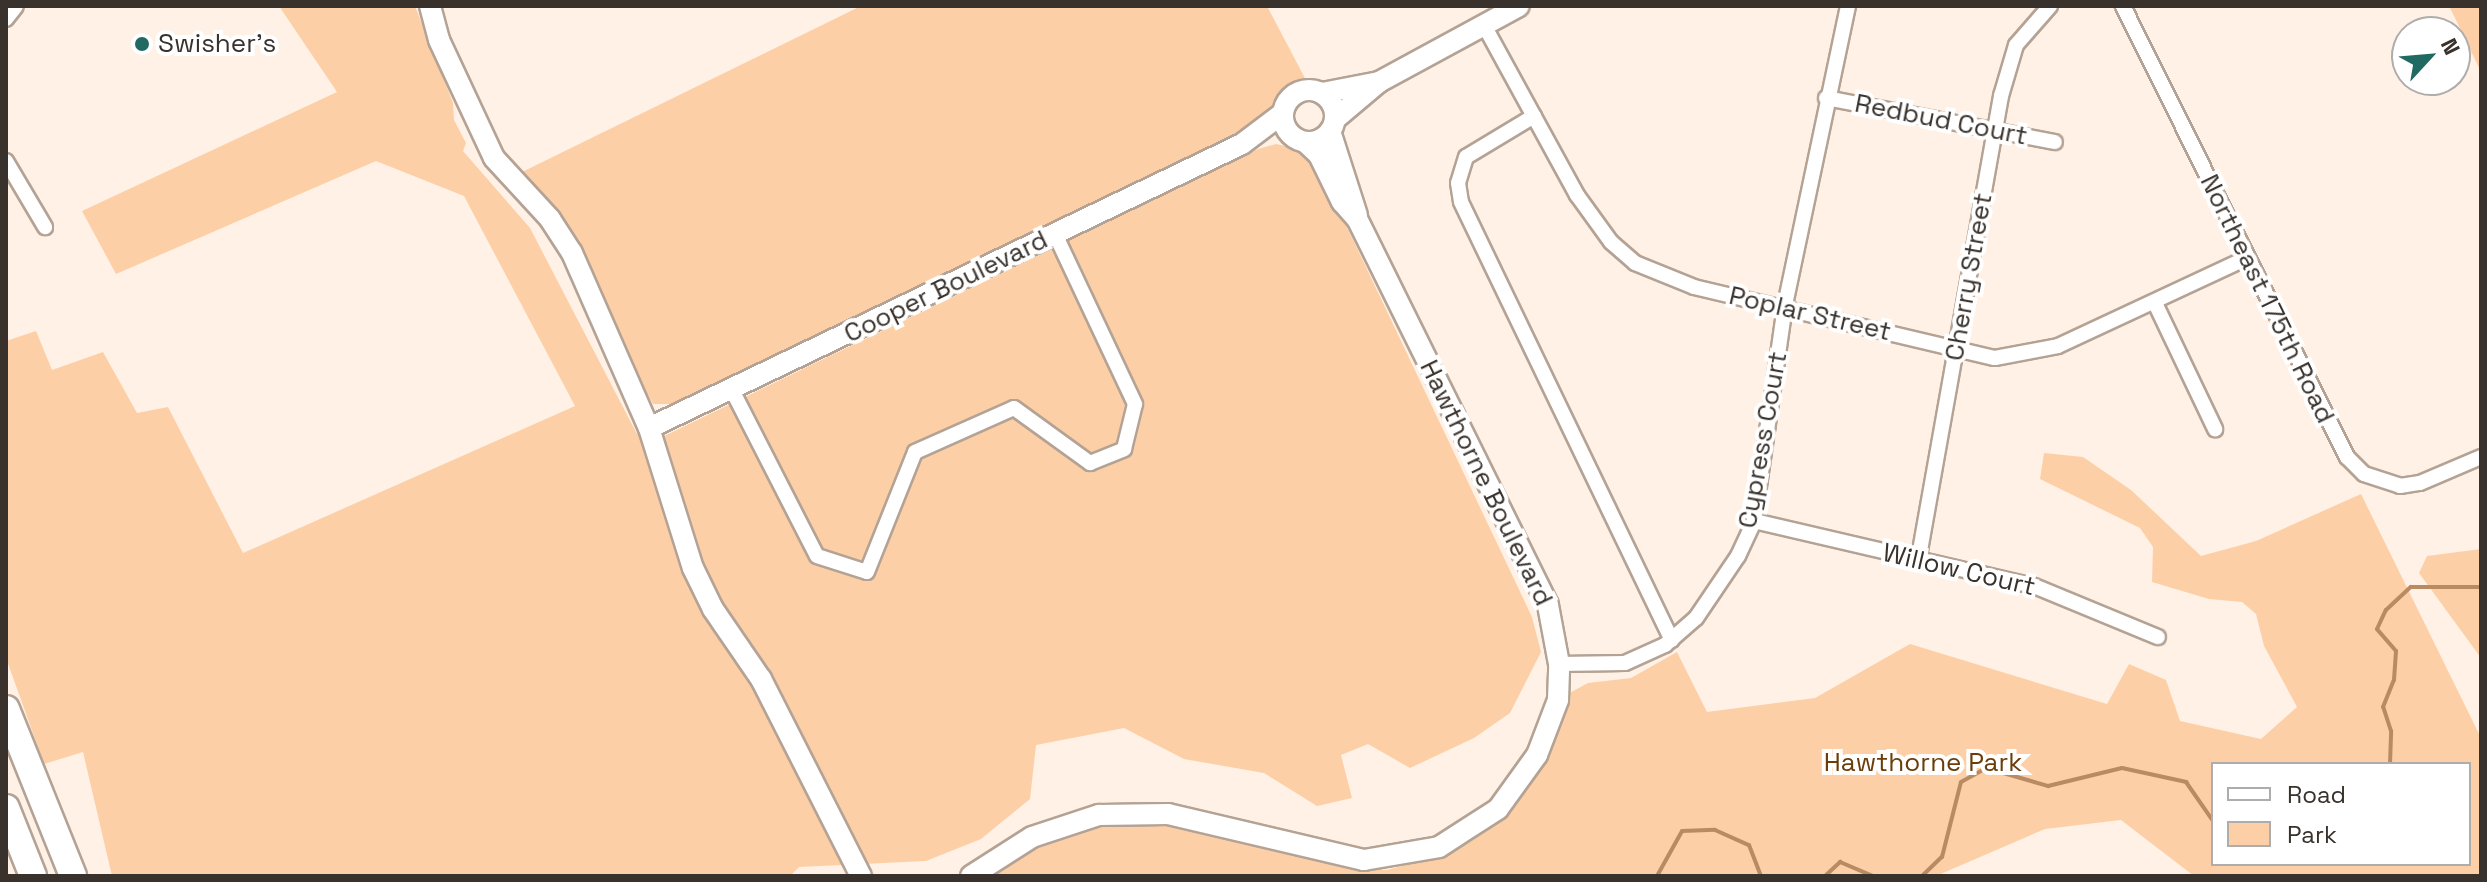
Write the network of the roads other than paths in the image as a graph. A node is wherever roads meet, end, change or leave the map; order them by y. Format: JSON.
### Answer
{"nodes":[{"id":1,"x":16,"y":6,"type":"edge"},
{"id":2,"x":430,"y":6,"type":"edge"},
{"id":3,"x":1519,"y":6,"type":"edge"},
{"id":4,"x":1848,"y":6,"type":"edge"},
{"id":5,"x":2050,"y":6,"type":"edge"},
{"id":6,"x":2123,"y":6,"type":"edge"},
{"id":7,"x":6,"y":19,"type":"edge"},
{"id":8,"x":1485,"y":27,"type":"junction"},
{"id":9,"x":1379,"y":82,"type":"junction"},
{"id":10,"x":1322,"y":93,"type":"junction"},
{"id":11,"x":1826,"y":98,"type":"junction"},
{"id":12,"x":1283,"y":113,"type":"junction"},
{"id":13,"x":1534,"y":116,"type":"junction"},
{"id":14,"x":1333,"y":125,"type":"junction"},
{"id":15,"x":1996,"y":130,"type":"junction"},
{"id":16,"x":1302,"y":141,"type":"junction"},
{"id":17,"x":2055,"y":142,"type":"dead end"},
{"id":18,"x":1242,"y":144,"type":"junction"},
{"id":19,"x":6,"y":161,"type":"edge"},
{"id":20,"x":1357,"y":219,"type":"junction"},
{"id":21,"x":45,"y":227,"type":"dead end"},
{"id":22,"x":1055,"y":234,"type":"junction"},
{"id":23,"x":2247,"y":258,"type":"junction"},
{"id":24,"x":2155,"y":303,"type":"junction"},
{"id":25,"x":1785,"y":305,"type":"junction"},
{"id":26,"x":1956,"y":350,"type":"junction"},
{"id":27,"x":732,"y":390,"type":"junction"},
{"id":28,"x":649,"y":428,"type":"junction"},
{"id":29,"x":2215,"y":429,"type":"dead end"},
{"id":30,"x":2481,"y":457,"type":"edge"},
{"id":31,"x":1754,"y":521,"type":"junction"},
{"id":32,"x":1918,"y":562,"type":"junction"},
{"id":33,"x":2158,"y":637,"type":"dead end"},
{"id":34,"x":1672,"y":640,"type":"junction"},
{"id":35,"x":1559,"y":664,"type":"junction"},
{"id":36,"x":6,"y":709,"type":"edge"},
{"id":37,"x":6,"y":808,"type":"edge"},
{"id":38,"x":33,"y":876,"type":"edge"},
{"id":39,"x":73,"y":876,"type":"edge"},
{"id":40,"x":861,"y":876,"type":"edge"},
{"id":41,"x":971,"y":876,"type":"edge"}],
"edges":[{"from":1,"to":7,"type":"street"},
{"from":2,"to":28,"type":"street"},
{"from":3,"to":8,"type":"street"},
{"from":4,"to":11,"type":"street","name":"Cypress Court"},
{"from":5,"to":15,"type":"street","name":"Cherry Street"},
{"from":6,"to":23,"type":"street","name":"Northeast 175th Road"},
{"from":8,"to":9,"type":"street"},
{"from":8,"to":13,"type":"street","name":"Poplar Street"},
{"from":9,"to":10,"type":"street"},
{"from":9,"to":14,"type":"street"},
{"from":10,"to":12,"type":"street"},
{"from":10,"to":14,"type":"street"},
{"from":11,"to":15,"type":"street","name":"Redbud Court"},
{"from":11,"to":25,"type":"street","name":"Cypress Court"},
{"from":12,"to":16,"type":"street"},
{"from":12,"to":18,"type":"street","name":"Cooper Boulevard"},
{"from":13,"to":25,"type":"street","name":"Poplar Street"},
{"from":13,"to":34,"type":"street"},
{"from":14,"to":16,"type":"street"},
{"from":14,"to":20,"type":"street","name":"Hawthorne Boulevard"},
{"from":15,"to":17,"type":"street","name":"Redbud Court"},
{"from":15,"to":26,"type":"street","name":"Cherry Street"},
{"from":16,"to":18,"type":"street","name":"Cooper Boulevard"},
{"from":16,"to":20,"type":"street","name":"Hawthorne Boulevard"},
{"from":18,"to":22,"type":"street","name":"Cooper Boulevard"},
{"from":19,"to":21,"type":"street"},
{"from":20,"to":35,"type":"street","name":"Hawthorne Boulevard"},
{"from":22,"to":27,"type":"street","name":"Cooper Boulevard"},
{"from":22,"to":27,"type":"street"},
{"from":23,"to":24,"type":"street","name":"Poplar Street"},
{"from":23,"to":30,"type":"street","name":"Northeast 175th Road"},
{"from":24,"to":26,"type":"street","name":"Poplar Street"},
{"from":24,"to":29,"type":"street"},
{"from":25,"to":26,"type":"street","name":"Poplar Street"},
{"from":25,"to":31,"type":"street","name":"Cypress Court"},
{"from":26,"to":32,"type":"street","name":"Cherry Street"},
{"from":27,"to":28,"type":"street","name":"Cooper Boulevard"},
{"from":28,"to":40,"type":"street"},
{"from":31,"to":32,"type":"street","name":"Willow Court"},
{"from":31,"to":34,"type":"street","name":"Cypress Court"},
{"from":32,"to":33,"type":"street","name":"Willow Court"},
{"from":34,"to":35,"type":"street","name":"Cypress Court"},
{"from":35,"to":41,"type":"street","name":"Hawthorne Boulevard"},
{"from":36,"to":39,"type":"highway"},
{"from":37,"to":38,"type":"highway"}]}
